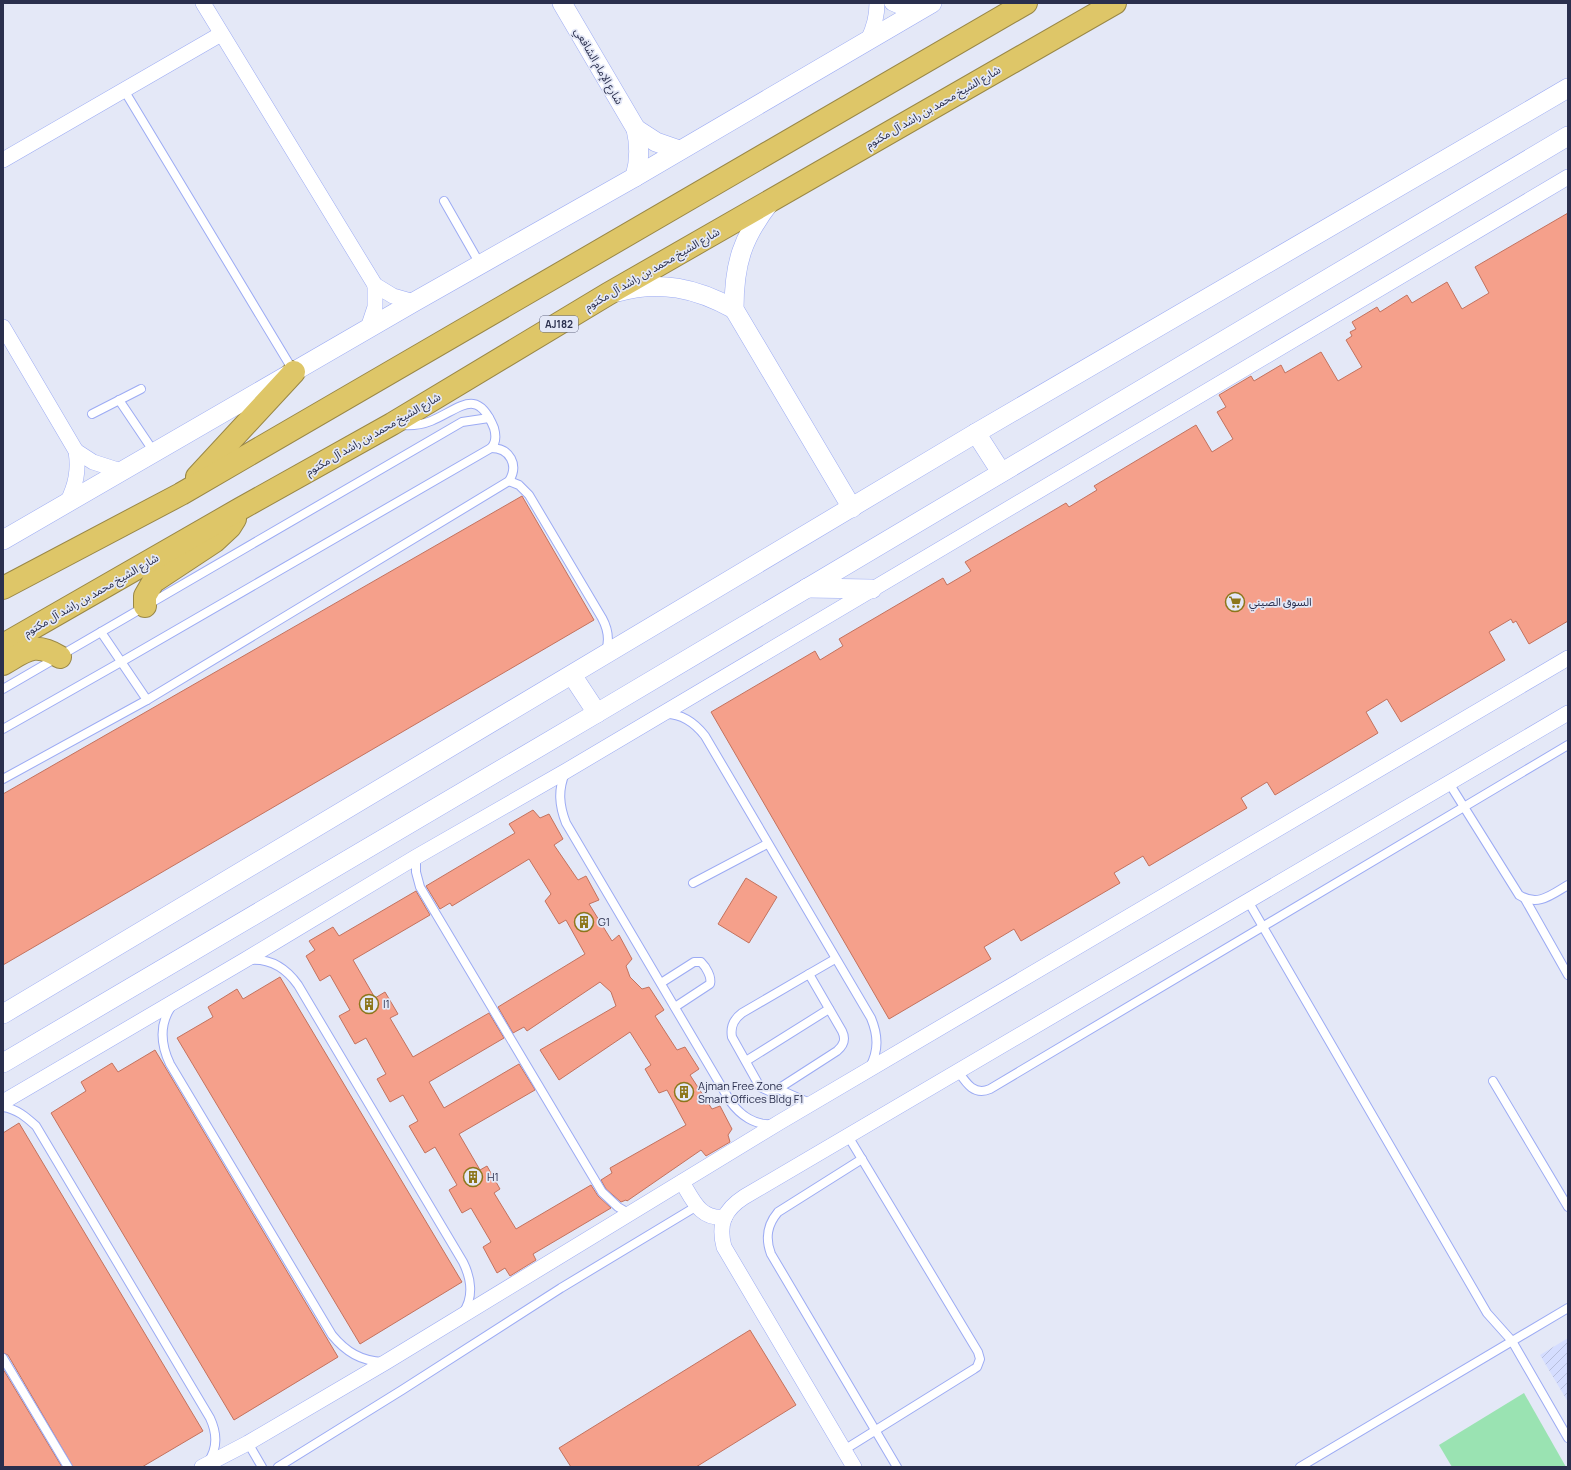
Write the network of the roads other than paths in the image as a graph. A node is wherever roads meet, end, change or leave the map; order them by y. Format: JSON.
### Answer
{"nodes":[{"id":1,"x":203,"y":3,"type":"edge"},
{"id":2,"x":562,"y":3,"type":"edge"},
{"id":3,"x":877,"y":3,"type":"edge"},
{"id":4,"x":892,"y":3,"type":"edge"},
{"id":5,"x":1026,"y":3,"type":"edge"},
{"id":6,"x":1115,"y":3,"type":"edge"},
{"id":7,"x":925,"y":7,"type":"edge"},
{"id":8,"x":221,"y":34,"type":"junction"},
{"id":9,"x":868,"y":40,"type":"junction"},
{"id":10,"x":1568,"y":88,"type":"edge"},
{"id":11,"x":124,"y":90,"type":"junction"},
{"id":12,"x":636,"y":129,"type":"junction"},
{"id":13,"x":1568,"y":136,"type":"edge"},
{"id":14,"x":679,"y":150,"type":"junction"},
{"id":15,"x":3,"y":160,"type":"edge"},
{"id":16,"x":635,"y":177,"type":"junction"},
{"id":17,"x":1568,"y":177,"type":"edge"},
{"id":18,"x":772,"y":200,"type":"junction"},
{"id":19,"x":444,"y":201,"type":"dead end"},
{"id":20,"x":481,"y":265,"type":"junction"},
{"id":21,"x":375,"y":285,"type":"junction"},
{"id":22,"x":608,"y":294,"type":"junction"},
{"id":23,"x":414,"y":302,"type":"junction"},
{"id":24,"x":734,"y":310,"type":"junction"},
{"id":25,"x":3,"y":327,"type":"edge"},
{"id":26,"x":368,"y":328,"type":"junction"},
{"id":27,"x":294,"y":372,"type":"junction"},
{"id":28,"x":141,"y":389,"type":"dead end"},
{"id":29,"x":119,"y":400,"type":"junction"},
{"id":30,"x":92,"y":414,"type":"dead end"},
{"id":31,"x":489,"y":418,"type":"junction"},
{"id":32,"x":392,"y":424,"type":"junction"},
{"id":33,"x":976,"y":433,"type":"junction"},
{"id":34,"x":491,"y":448,"type":"junction"},
{"id":35,"x":76,"y":451,"type":"junction"},
{"id":36,"x":154,"y":452,"type":"junction"},
{"id":37,"x":121,"y":471,"type":"junction"},
{"id":38,"x":1001,"y":472,"type":"junction"},
{"id":39,"x":509,"y":481,"type":"junction"},
{"id":40,"x":181,"y":494,"type":"junction"},
{"id":41,"x":67,"y":503,"type":"junction"},
{"id":42,"x":852,"y":508,"type":"junction"},
{"id":43,"x":240,"y":509,"type":"junction"},
{"id":44,"x":3,"y":540,"type":"edge"},
{"id":45,"x":3,"y":588,"type":"edge"},
{"id":46,"x":807,"y":588,"type":"junction"},
{"id":47,"x":872,"y":589,"type":"junction"},
{"id":48,"x":144,"y":606,"type":"junction"},
{"id":49,"x":101,"y":632,"type":"junction"},
{"id":50,"x":3,"y":646,"type":"edge"},
{"id":51,"x":606,"y":654,"type":"junction"},
{"id":52,"x":60,"y":657,"type":"junction"},
{"id":53,"x":1568,"y":658,"type":"edge"},
{"id":54,"x":121,"y":662,"type":"junction"},
{"id":55,"x":3,"y":664,"type":"edge"},
{"id":56,"x":572,"y":675,"type":"junction"},
{"id":57,"x":3,"y":689,"type":"edge"},
{"id":58,"x":147,"y":700,"type":"junction"},
{"id":59,"x":1568,"y":712,"type":"edge"},
{"id":60,"x":597,"y":713,"type":"junction"},
{"id":61,"x":659,"y":715,"type":"junction"},
{"id":62,"x":3,"y":729,"type":"edge"},
{"id":63,"x":1568,"y":745,"type":"edge"},
{"id":64,"x":566,"y":771,"type":"junction"},
{"id":65,"x":3,"y":779,"type":"edge"},
{"id":66,"x":1449,"y":783,"type":"junction"},
{"id":67,"x":1464,"y":806,"type":"junction"},
{"id":68,"x":767,"y":844,"type":"junction"},
{"id":69,"x":416,"y":857,"type":"junction"},
{"id":70,"x":693,"y":883,"type":"dead end"},
{"id":71,"x":1568,"y":885,"type":"edge"},
{"id":72,"x":1525,"y":899,"type":"junction"},
{"id":73,"x":1248,"y":901,"type":"junction"},
{"id":74,"x":1263,"y":926,"type":"junction"},
{"id":75,"x":836,"y":959,"type":"junction"},
{"id":76,"x":244,"y":960,"type":"junction"},
{"id":77,"x":809,"y":974,"type":"junction"},
{"id":78,"x":1568,"y":975,"type":"edge"},
{"id":79,"x":661,"y":983,"type":"junction"},
{"id":80,"x":174,"y":1001,"type":"junction"},
{"id":81,"x":675,"y":1007,"type":"junction"},
{"id":82,"x":829,"y":1009,"type":"junction"},
{"id":83,"x":3,"y":1014,"type":"edge"},
{"id":84,"x":746,"y":1061,"type":"junction"},
{"id":85,"x":3,"y":1063,"type":"edge"},
{"id":86,"x":869,"y":1070,"type":"junction"},
{"id":87,"x":958,"y":1071,"type":"junction"},
{"id":88,"x":1493,"y":1081,"type":"dead end"},
{"id":89,"x":778,"y":1089,"type":"junction"},
{"id":90,"x":3,"y":1102,"type":"edge"},
{"id":91,"x":812,"y":1104,"type":"junction"},
{"id":92,"x":3,"y":1107,"type":"edge"},
{"id":93,"x":780,"y":1122,"type":"junction"},
{"id":94,"x":848,"y":1136,"type":"junction"},
{"id":95,"x":862,"y":1159,"type":"junction"},
{"id":96,"x":682,"y":1182,"type":"junction"},
{"id":97,"x":697,"y":1206,"type":"junction"},
{"id":98,"x":1568,"y":1207,"type":"edge"},
{"id":99,"x":631,"y":1214,"type":"junction"},
{"id":100,"x":725,"y":1217,"type":"junction"},
{"id":101,"x":1568,"y":1309,"type":"edge"},
{"id":102,"x":459,"y":1318,"type":"junction"},
{"id":103,"x":1512,"y":1342,"type":"junction"},
{"id":104,"x":3,"y":1358,"type":"edge"},
{"id":105,"x":386,"y":1362,"type":"junction"},
{"id":106,"x":875,"y":1430,"type":"junction"},
{"id":107,"x":1568,"y":1438,"type":"edge"},
{"id":108,"x":248,"y":1443,"type":"junction"},
{"id":109,"x":844,"y":1450,"type":"junction"},
{"id":110,"x":1304,"y":1466,"type":"edge"},
{"id":111,"x":68,"y":1467,"type":"edge"},
{"id":112,"x":202,"y":1467,"type":"edge"},
{"id":113,"x":262,"y":1467,"type":"edge"},
{"id":114,"x":278,"y":1467,"type":"edge"},
{"id":115,"x":854,"y":1467,"type":"edge"},
{"id":116,"x":897,"y":1467,"type":"edge"}],
"edges":[{"from":1,"to":8,"type":"street"},
{"from":2,"to":12,"type":"street","name":"شارع الإمام الشافعي"},
{"from":3,"to":9,"type":"street"},
{"from":4,"to":7,"type":"street"},
{"from":5,"to":40,"type":"highway"},
{"from":6,"to":18,"type":"highway","name":"شارع الشيخ محمد بن راشد آل مكتوم","number":"AJ182"},
{"from":7,"to":9,"type":"street"},
{"from":8,"to":11,"type":"street"},
{"from":8,"to":21,"type":"street"},
{"from":9,"to":14,"type":"street"},
{"from":10,"to":33,"type":"street"},
{"from":11,"to":15,"type":"street"},
{"from":11,"to":27,"type":"lane"},
{"from":12,"to":14,"type":"street","name":"شارع الإمام الشافعي"},
{"from":12,"to":16,"type":"street","name":"شارع الإمام الشافعي"},
{"from":13,"to":38,"type":"street"},
{"from":14,"to":16,"type":"street"},
{"from":16,"to":20,"type":"street"},
{"from":17,"to":47,"type":"street"},
{"from":18,"to":22,"type":"highway","name":"شارع الشيخ محمد بن راشد آل مكتوم","number":"AJ182"},
{"from":18,"to":24,"type":"street"},
{"from":19,"to":20,"type":"lane"},
{"from":20,"to":23,"type":"street"},
{"from":21,"to":23,"type":"street"},
{"from":21,"to":26,"type":"street"},
{"from":22,"to":24,"type":"street"},
{"from":22,"to":32,"type":"highway","name":"شارع الشيخ محمد بن راشد آل مكتوم","number":"AJ182"},
{"from":23,"to":26,"type":"street"},
{"from":24,"to":42,"type":"street"},
{"from":25,"to":35,"type":"street"},
{"from":26,"to":27,"type":"street"},
{"from":27,"to":36,"type":"street"},
{"from":27,"to":40,"type":"highway"},
{"from":28,"to":29,"type":"lane"},
{"from":29,"to":30,"type":"lane"},
{"from":29,"to":36,"type":"lane"},
{"from":31,"to":32,"type":"lane"},
{"from":31,"to":34,"type":"lane"},
{"from":31,"to":48,"type":"lane"},
{"from":32,"to":43,"type":"highway","name":"شارع الشيخ محمد بن راشد آل مكتوم","number":"AJ182"},
{"from":33,"to":38,"type":"street"},
{"from":33,"to":42,"type":"street"},
{"from":34,"to":39,"type":"lane"},
{"from":34,"to":54,"type":"lane"},
{"from":35,"to":37,"type":"street"},
{"from":35,"to":41,"type":"street"},
{"from":36,"to":37,"type":"street"},
{"from":37,"to":41,"type":"street"},
{"from":38,"to":46,"type":"street"},
{"from":39,"to":51,"type":"lane"},
{"from":39,"to":58,"type":"lane"},
{"from":40,"to":45,"type":"highway"},
{"from":41,"to":44,"type":"street"},
{"from":42,"to":51,"type":"street"},
{"from":43,"to":48,"type":"highway"},
{"from":43,"to":50,"type":"highway","name":"شارع الشيخ محمد بن راشد آل مكتوم","number":"AJ182"},
{"from":46,"to":47,"type":"street"},
{"from":46,"to":60,"type":"street"},
{"from":47,"to":61,"type":"street"},
{"from":48,"to":49,"type":"lane"},
{"from":49,"to":52,"type":"lane"},
{"from":49,"to":54,"type":"lane"},
{"from":51,"to":56,"type":"street"},
{"from":52,"to":55,"type":"highway"},
{"from":52,"to":57,"type":"lane"},
{"from":53,"to":86,"type":"street"},
{"from":54,"to":58,"type":"lane"},
{"from":54,"to":62,"type":"lane"},
{"from":56,"to":60,"type":"street"},
{"from":56,"to":83,"type":"street"},
{"from":58,"to":65,"type":"lane"},
{"from":59,"to":66,"type":"street"},
{"from":60,"to":85,"type":"street"},
{"from":61,"to":64,"type":"street"},
{"from":61,"to":68,"type":"lane"},
{"from":63,"to":67,"type":"lane"},
{"from":64,"to":69,"type":"street"},
{"from":64,"to":79,"type":"lane"},
{"from":66,"to":67,"type":"lane"},
{"from":66,"to":73,"type":"street"},
{"from":67,"to":72,"type":"lane"},
{"from":67,"to":74,"type":"lane"},
{"from":68,"to":70,"type":"lane"},
{"from":68,"to":75,"type":"lane"},
{"from":69,"to":76,"type":"street"},
{"from":69,"to":99,"type":"lane"},
{"from":71,"to":72,"type":"lane"},
{"from":72,"to":78,"type":"lane"},
{"from":73,"to":74,"type":"lane"},
{"from":73,"to":87,"type":"street"},
{"from":74,"to":87,"type":"lane"},
{"from":74,"to":103,"type":"lane"},
{"from":75,"to":77,"type":"lane"},
{"from":75,"to":86,"type":"lane"},
{"from":76,"to":80,"type":"street"},
{"from":76,"to":102,"type":"lane"},
{"from":77,"to":82,"type":"lane"},
{"from":77,"to":84,"type":"lane"},
{"from":79,"to":81,"type":"lane"},
{"from":79,"to":81,"type":"lane"},
{"from":80,"to":90,"type":"street"},
{"from":80,"to":105,"type":"lane"},
{"from":81,"to":93,"type":"lane"},
{"from":82,"to":84,"type":"lane"},
{"from":82,"to":89,"type":"lane"},
{"from":84,"to":89,"type":"lane"},
{"from":86,"to":91,"type":"street"},
{"from":87,"to":94,"type":"street"},
{"from":88,"to":98,"type":"lane"},
{"from":89,"to":91,"type":"lane"},
{"from":91,"to":93,"type":"street"},
{"from":92,"to":112,"type":"lane"},
{"from":93,"to":96,"type":"street"},
{"from":94,"to":95,"type":"lane"},
{"from":94,"to":100,"type":"street"},
{"from":95,"to":106,"type":"lane"},
{"from":95,"to":106,"type":"lane"},
{"from":96,"to":97,"type":"street"},
{"from":96,"to":99,"type":"street"},
{"from":97,"to":100,"type":"street"},
{"from":97,"to":114,"type":"lane"},
{"from":99,"to":102,"type":"street"},
{"from":100,"to":109,"type":"street"},
{"from":101,"to":103,"type":"lane"},
{"from":102,"to":105,"type":"street"},
{"from":103,"to":107,"type":"lane"},
{"from":103,"to":110,"type":"lane"},
{"from":104,"to":111,"type":"lane"},
{"from":105,"to":108,"type":"street"},
{"from":106,"to":109,"type":"lane"},
{"from":106,"to":116,"type":"lane"},
{"from":108,"to":112,"type":"street"},
{"from":108,"to":113,"type":"lane"},
{"from":109,"to":115,"type":"street"}]}
